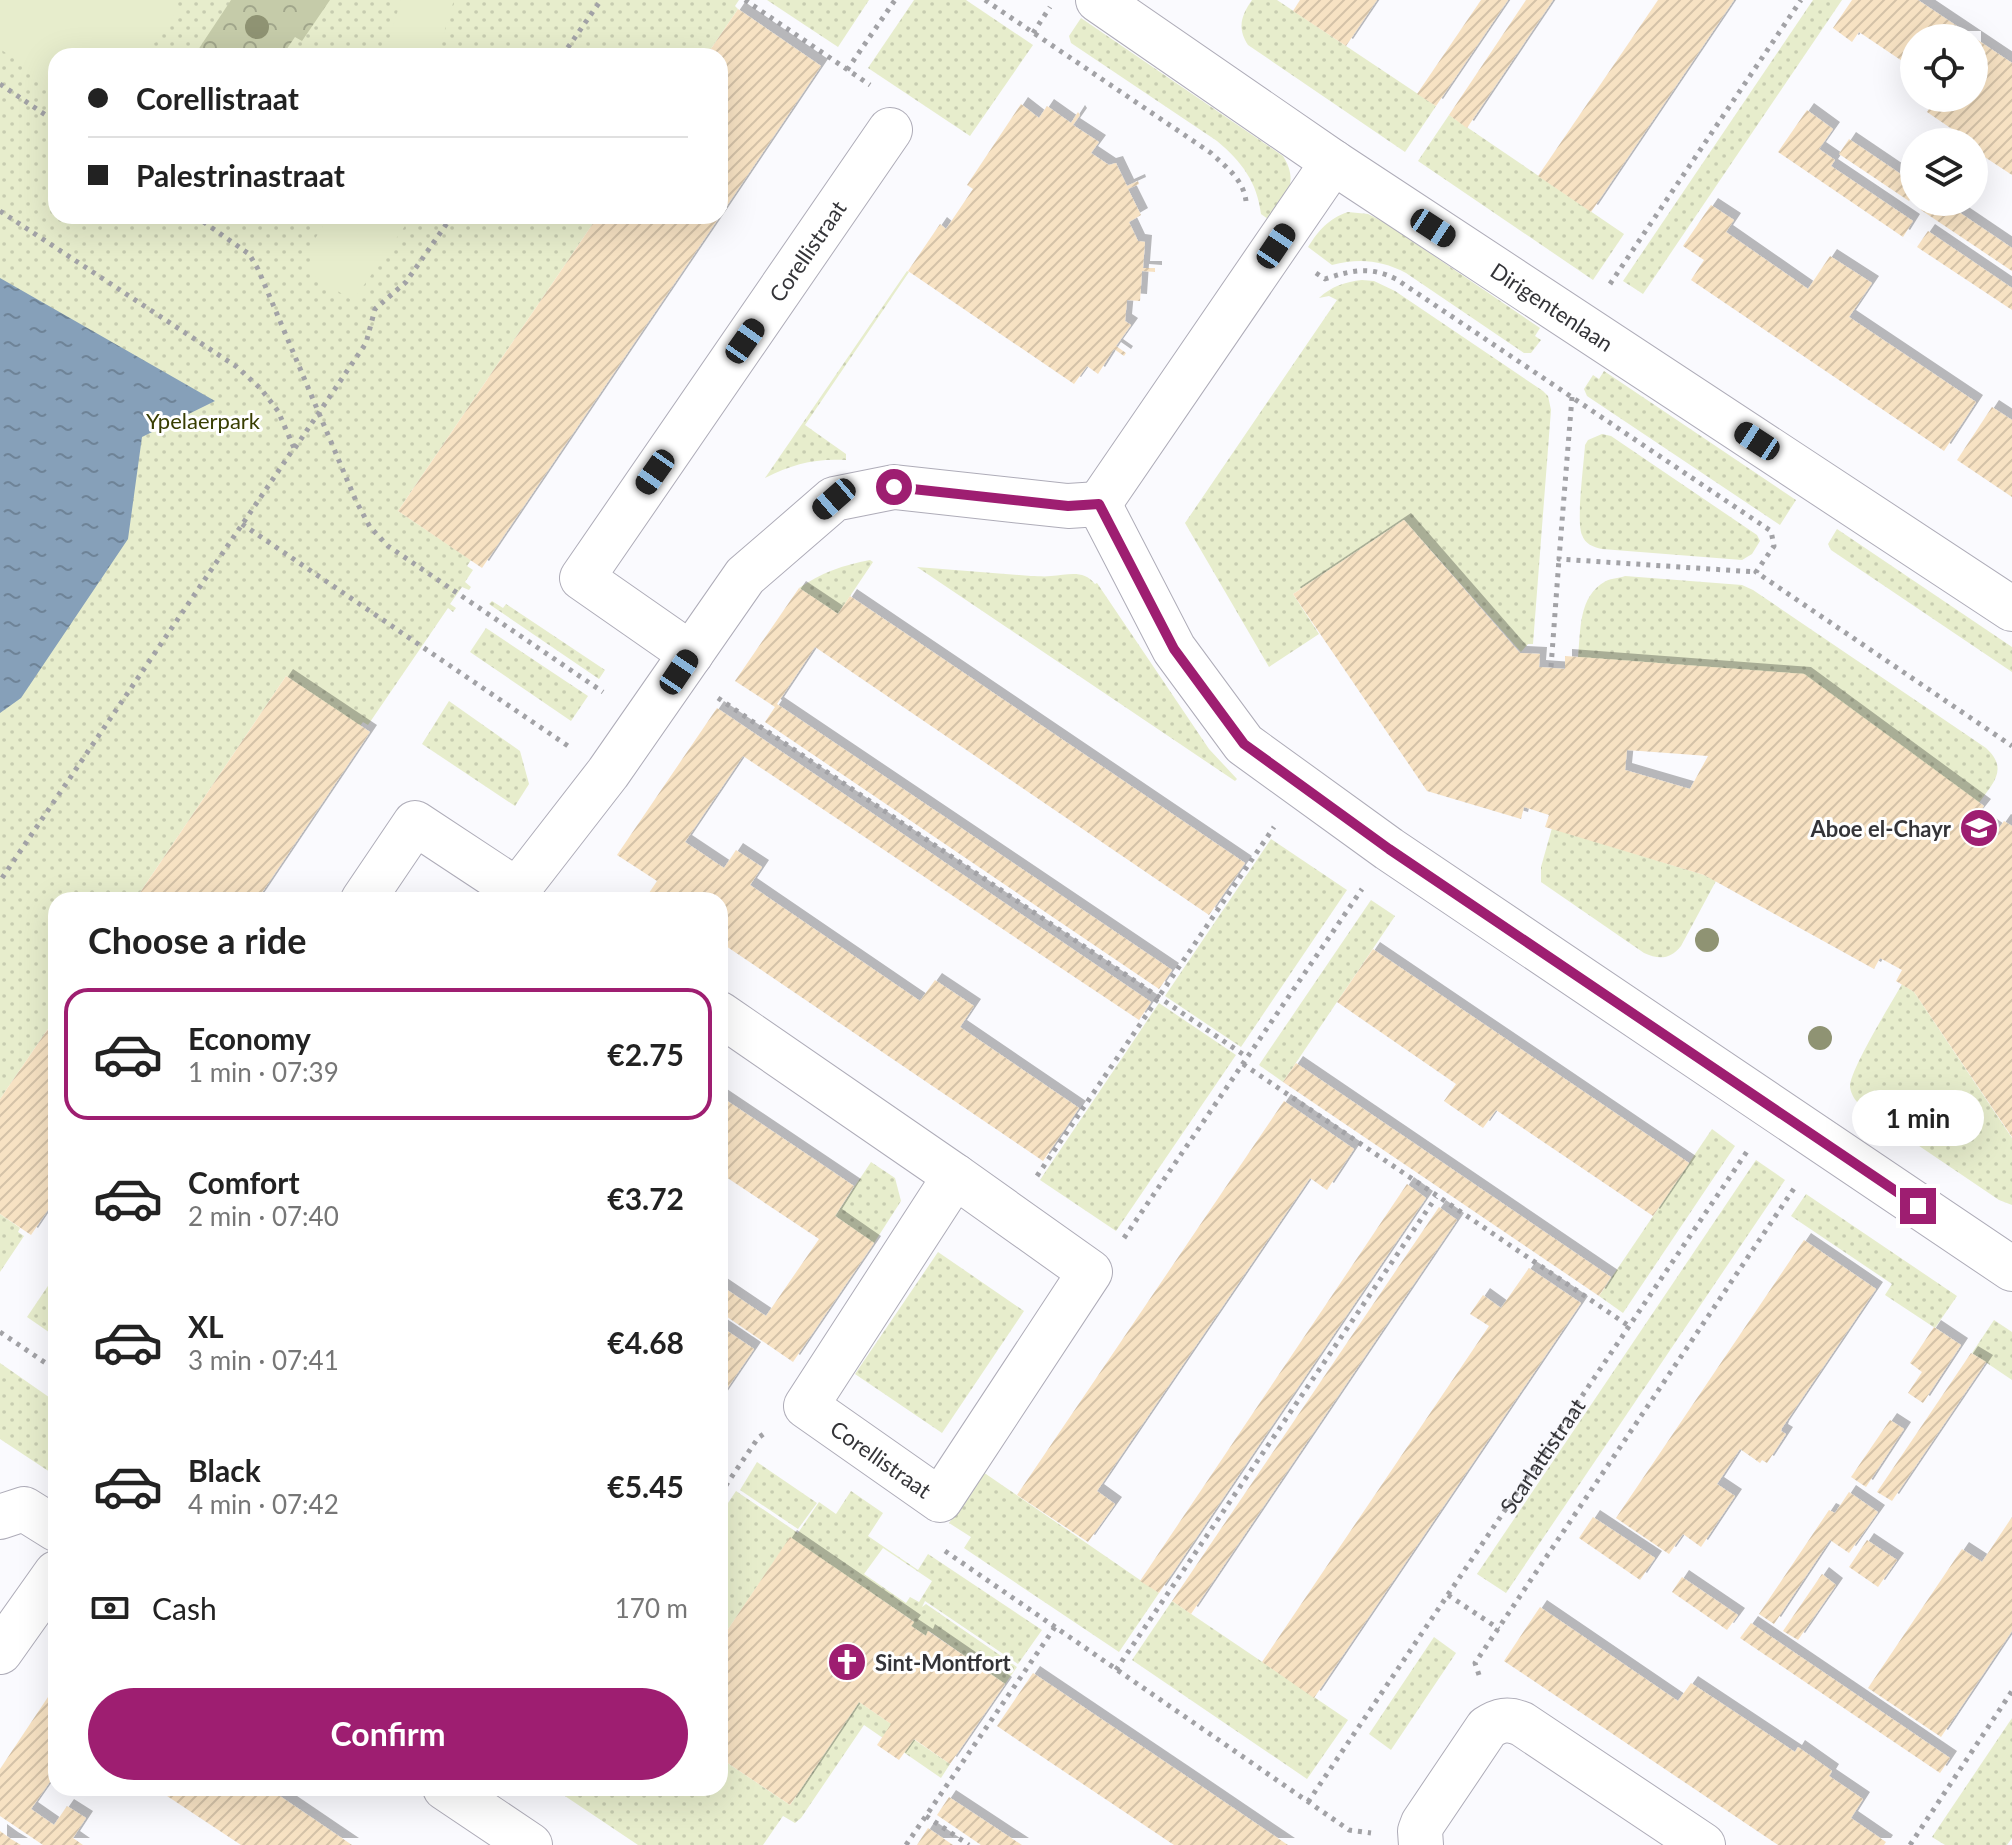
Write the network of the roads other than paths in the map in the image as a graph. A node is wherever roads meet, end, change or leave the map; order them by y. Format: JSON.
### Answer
{"nodes":[{"id":1,"x":1111,"y":4,"type":"edge"},
{"id":2,"x":890,"y":130,"type":"road end"},
{"id":3,"x":1333,"y":162,"type":"junction"},
{"id":4,"x":1099,"y":504,"type":"junction"},
{"id":5,"x":2012,"y":609,"type":"edge"},
{"id":6,"x":685,"y":663,"type":"junction"},
{"id":7,"x":368,"y":892,"type":"edge"},
{"id":8,"x":525,"y":892,"type":"edge"},
{"id":9,"x":528,"y":892,"type":"edge"},
{"id":10,"x":728,"y":1020,"type":"edge"},
{"id":11,"x":955,"y":1176,"type":"junction"},
{"id":12,"x":2012,"y":1269,"type":"edge"},
{"id":13,"x":0,"y":1517,"type":"edge"},
{"id":14,"x":48,"y":1524,"type":"edge"},
{"id":15,"x":48,"y":1584,"type":"edge"},
{"id":16,"x":0,"y":1652,"type":"edge"},
{"id":17,"x":457,"y":1796,"type":"edge"},
{"id":18,"x":1420,"y":1843,"type":"edge"},
{"id":19,"x":530,"y":1845,"type":"edge"},
{"id":20,"x":1703,"y":1845,"type":"edge"}],
"edges":[{"from":1,"to":3,"type":"street","name":"Dirigentenlaan"},
{"from":2,"to":6,"type":"street","name":"Corellistraat"},
{"from":3,"to":4,"type":"street"},
{"from":3,"to":5,"type":"street","name":"Dirigentenlaan"},
{"from":4,"to":6,"type":"street"},
{"from":4,"to":12,"type":"street"},
{"from":6,"to":9,"type":"street"},
{"from":7,"to":8,"type":"street"},
{"from":10,"to":11,"type":"street"},
{"from":11,"to":11,"type":"street","name":"Corellistraat"},
{"from":13,"to":14,"type":"street"},
{"from":15,"to":16,"type":"street"},
{"from":17,"to":19,"type":"street"},
{"from":18,"to":20,"type":"street"}]}
